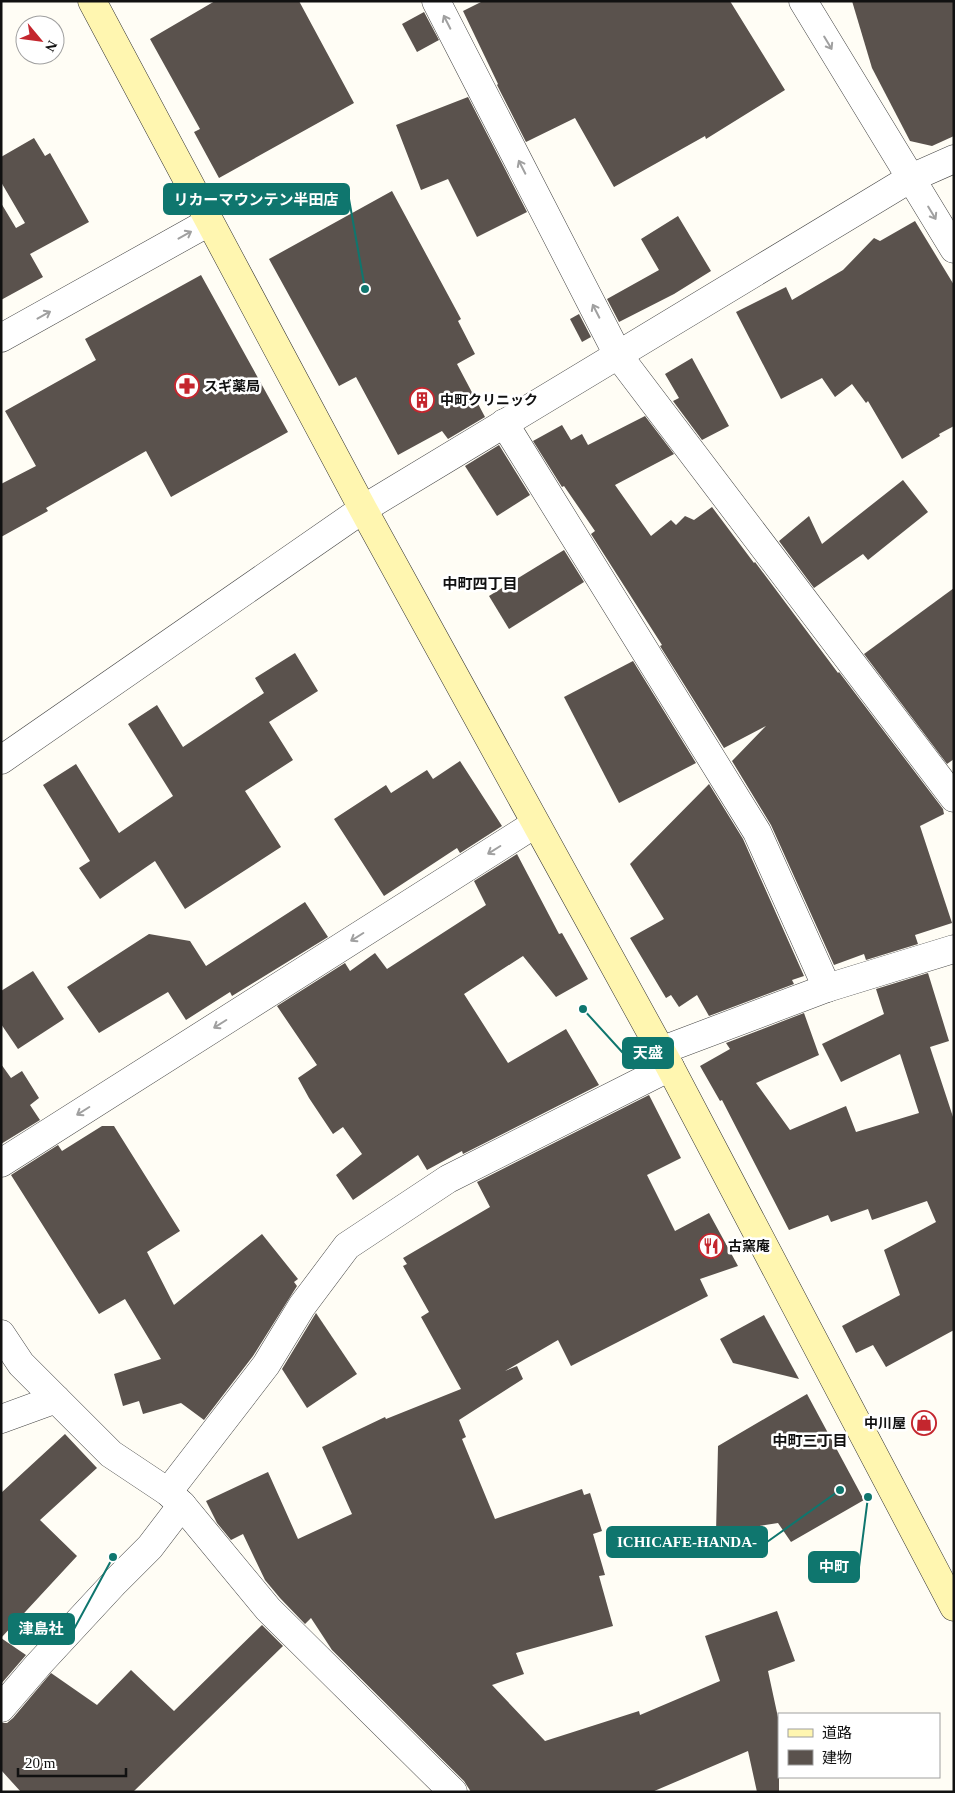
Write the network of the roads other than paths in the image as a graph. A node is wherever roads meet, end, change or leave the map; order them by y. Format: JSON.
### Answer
{"nodes":[{"id":1,"x":92,"y":1,"type":"edge"},
{"id":2,"x":436,"y":1,"type":"edge"},
{"id":3,"x":803,"y":1,"type":"edge"},
{"id":4,"x":954,"y":159,"type":"edge"},
{"id":5,"x":911,"y":178,"type":"junction"},
{"id":6,"x":209,"y":222,"type":"junction"},
{"id":7,"x":954,"y":249,"type":"edge"},
{"id":8,"x":1,"y":338,"type":"edge"},
{"id":9,"x":618,"y":355,"type":"junction"},
{"id":10,"x":504,"y":423,"type":"junction"},
{"id":11,"x":363,"y":509,"type":"junction"},
{"id":12,"x":1,"y":760,"type":"edge"},
{"id":13,"x":954,"y":798,"type":"edge"},
{"id":14,"x":535,"y":824,"type":"junction"},
{"id":15,"x":954,"y":949,"type":"edge"},
{"id":16,"x":827,"y":988,"type":"junction"},
{"id":17,"x":665,"y":1059,"type":"junction"},
{"id":18,"x":1,"y":1163,"type":"edge"},
{"id":19,"x":1,"y":1334,"type":"edge"},
{"id":20,"x":56,"y":1399,"type":"junction"},
{"id":21,"x":1,"y":1419,"type":"edge"},
{"id":22,"x":175,"y":1499,"type":"junction"},
{"id":23,"x":954,"y":1607,"type":"edge"},
{"id":24,"x":1,"y":1708,"type":"edge"},
{"id":25,"x":453,"y":1792,"type":"edge"}],
"edges":[{"from":1,"to":6,"type":"street"},
{"from":9,"to":2,"type":"street","one_way":true},
{"from":3,"to":5,"type":"street","one_way":true},
{"from":4,"to":5,"type":"street"},
{"from":5,"to":7,"type":"street","one_way":true},
{"from":5,"to":9,"type":"street"},
{"from":8,"to":6,"type":"street","one_way":true},
{"from":6,"to":11,"type":"street"},
{"from":9,"to":10,"type":"street"},
{"from":9,"to":13,"type":"street"},
{"from":10,"to":11,"type":"street"},
{"from":10,"to":16,"type":"street"},
{"from":11,"to":12,"type":"street"},
{"from":11,"to":14,"type":"street"},
{"from":14,"to":17,"type":"street"},
{"from":14,"to":18,"type":"street","one_way":true},
{"from":15,"to":16,"type":"street"},
{"from":16,"to":17,"type":"street"},
{"from":17,"to":22,"type":"street"},
{"from":17,"to":23,"type":"street"},
{"from":19,"to":20,"type":"street"},
{"from":20,"to":21,"type":"street"},
{"from":20,"to":22,"type":"street"},
{"from":22,"to":24,"type":"street"},
{"from":22,"to":25,"type":"street"}]}
